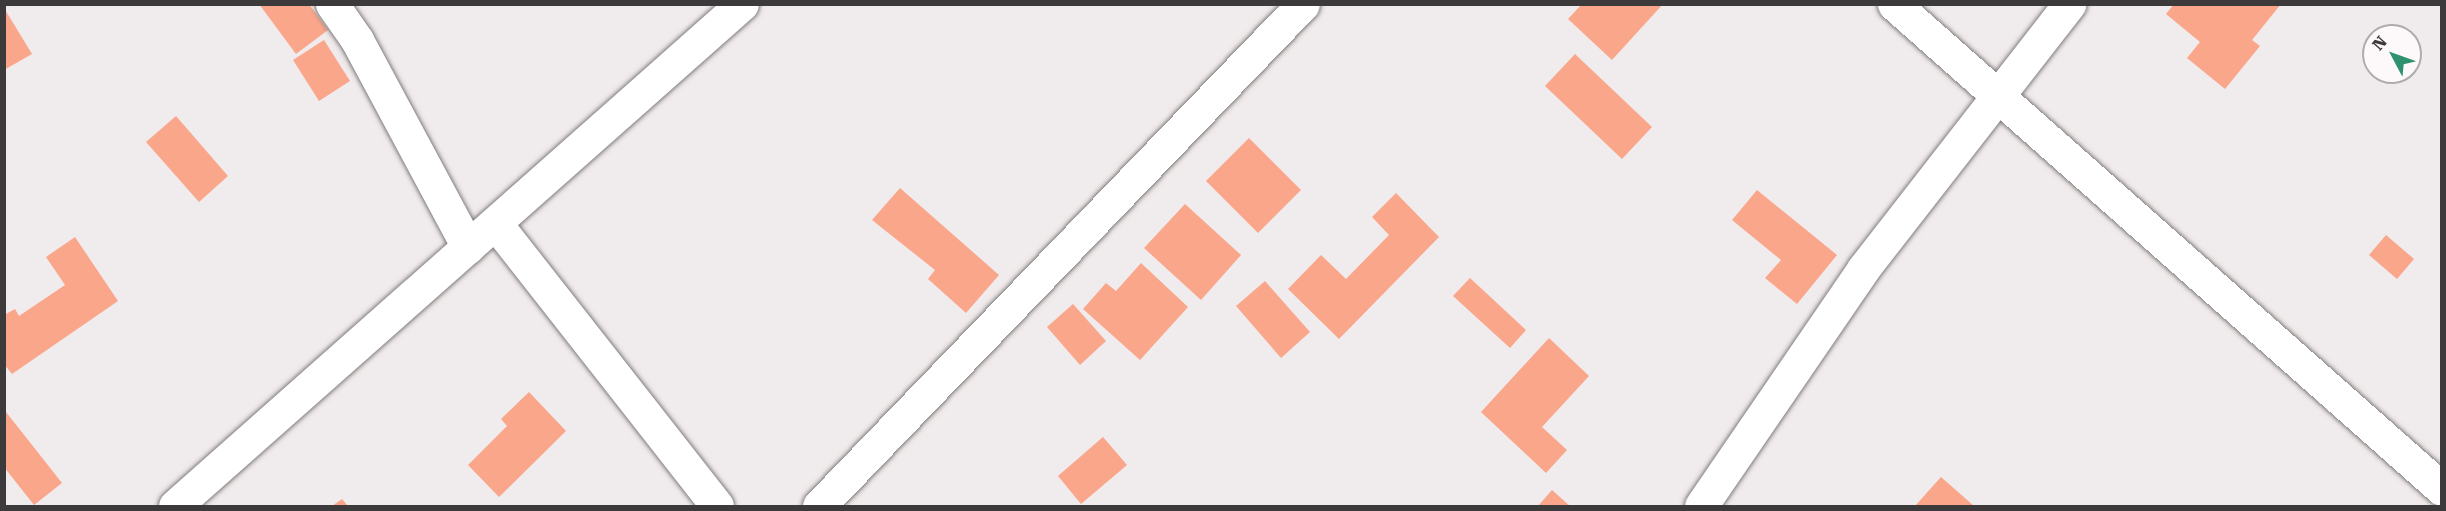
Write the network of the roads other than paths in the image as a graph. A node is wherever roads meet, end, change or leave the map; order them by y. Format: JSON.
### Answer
{"nodes":[{"id":1,"x":332,"y":4,"type":"edge"},
{"id":2,"x":742,"y":4,"type":"edge"},
{"id":3,"x":1303,"y":4,"type":"edge"},
{"id":4,"x":1894,"y":4,"type":"edge"},
{"id":5,"x":2069,"y":4,"type":"edge"},
{"id":6,"x":1998,"y":96,"type":"junction"},
{"id":7,"x":496,"y":224,"type":"junction"},
{"id":8,"x":468,"y":247,"type":"junction"},
{"id":9,"x":2442,"y":489,"type":"edge"},
{"id":10,"x":175,"y":507,"type":"edge"},
{"id":11,"x":717,"y":507,"type":"edge"},
{"id":12,"x":819,"y":507,"type":"edge"},
{"id":13,"x":1701,"y":507,"type":"edge"}],
"edges":[{"from":1,"to":8,"type":"street"},
{"from":2,"to":7,"type":"street"},
{"from":3,"to":12,"type":"street"},
{"from":4,"to":6,"type":"street"},
{"from":5,"to":6,"type":"street"},
{"from":6,"to":9,"type":"street"},
{"from":6,"to":13,"type":"street"},
{"from":7,"to":8,"type":"street"},
{"from":7,"to":11,"type":"street"},
{"from":8,"to":10,"type":"street"}]}
